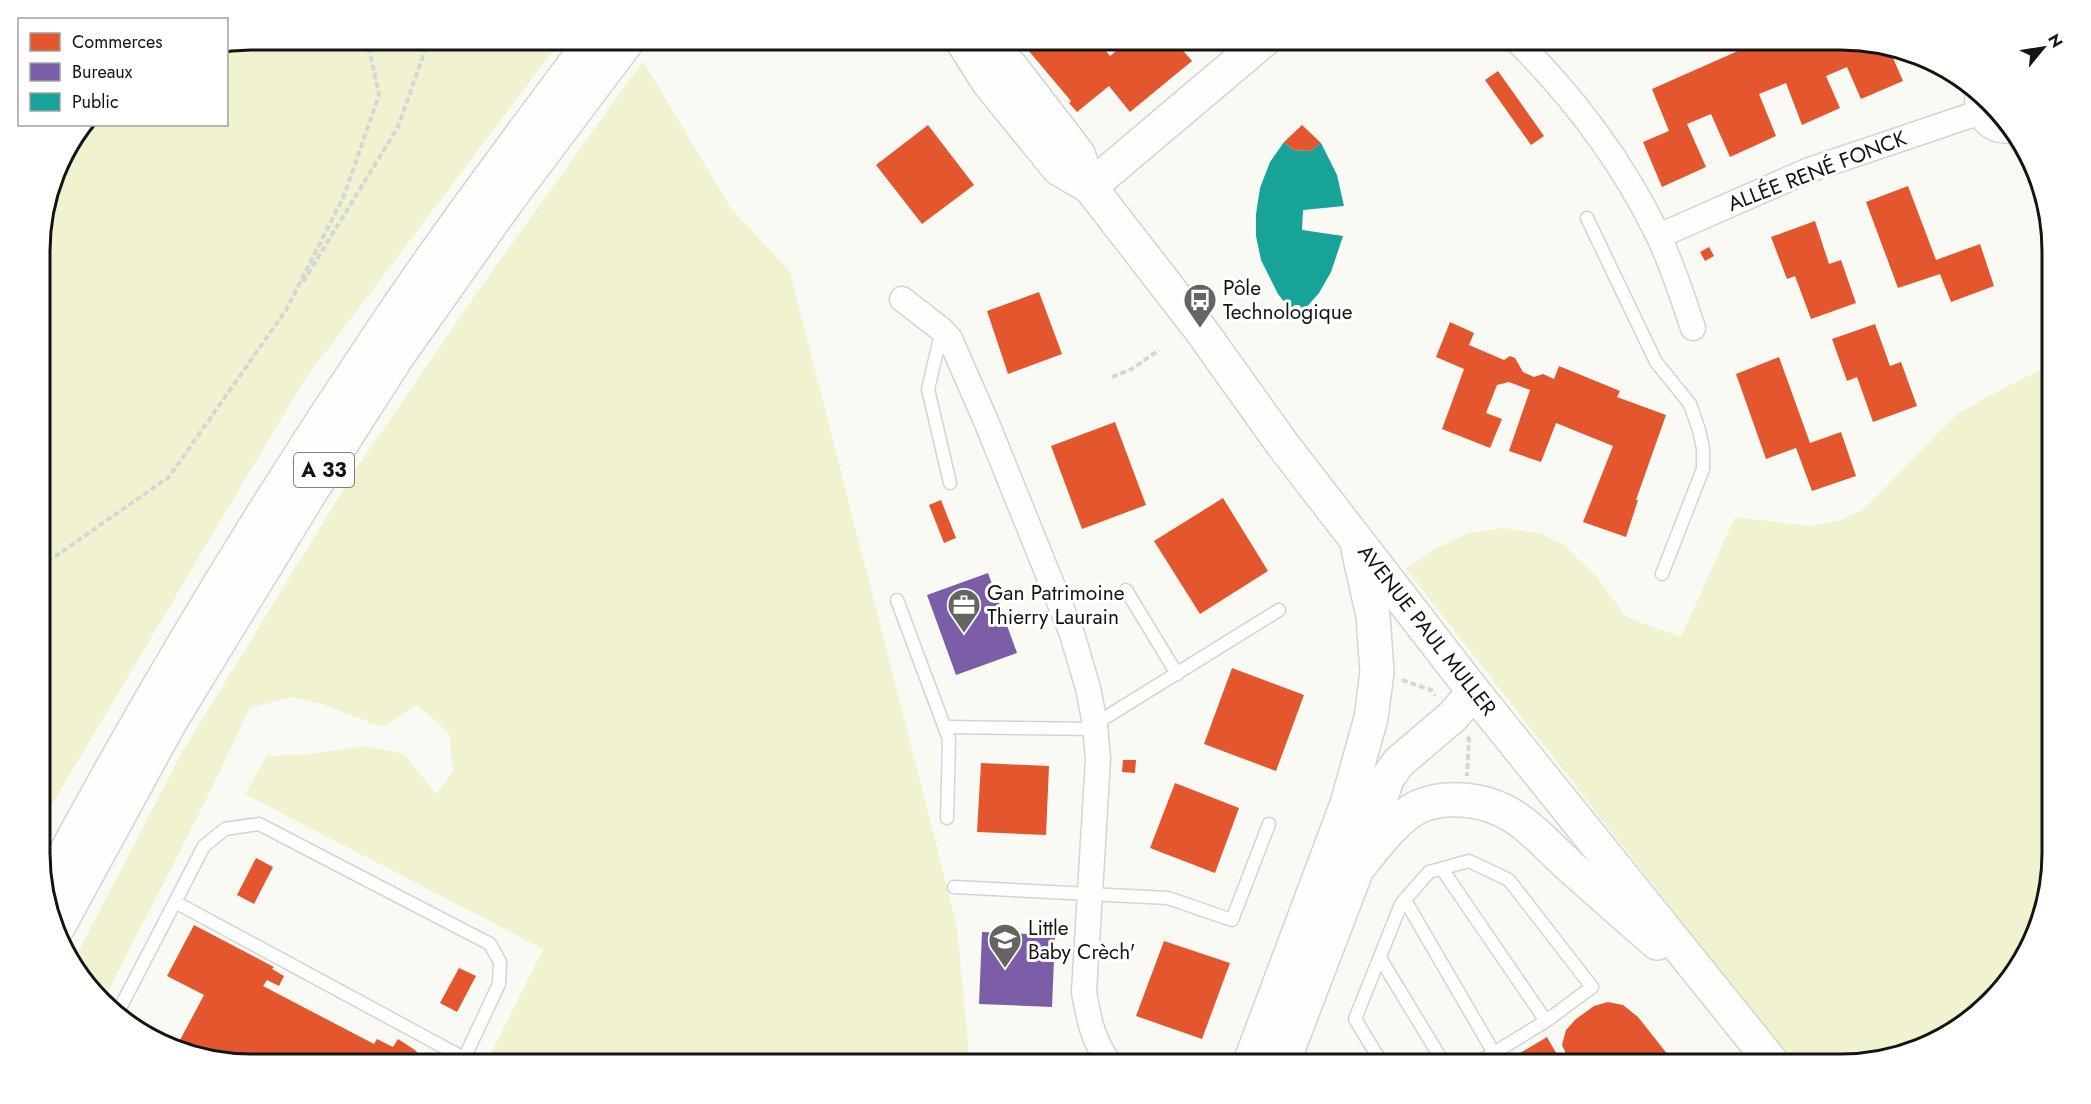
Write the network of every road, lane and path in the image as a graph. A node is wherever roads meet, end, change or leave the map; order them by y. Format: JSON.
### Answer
{"nodes":[{"id":1,"x":369,"y":50,"type":"edge"},
{"id":2,"x":425,"y":50,"type":"edge"},
{"id":3,"x":585,"y":50,"type":"edge"},
{"id":4,"x":621,"y":50,"type":"edge"},
{"id":5,"x":968,"y":50,"type":"edge"},
{"id":6,"x":993,"y":50,"type":"edge"},
{"id":7,"x":1252,"y":50,"type":"edge"},
{"id":8,"x":1526,"y":50,"type":"edge"},
{"id":9,"x":1978,"y":106,"type":"edge"},
{"id":10,"x":2002,"y":131,"type":"edge"},
{"id":11,"x":1090,"y":187,"type":"junction"},
{"id":12,"x":1587,"y":218,"type":"dead end"},
{"id":13,"x":1659,"y":236,"type":"junction"},
{"id":14,"x":902,"y":299,"type":"dead end"},
{"id":15,"x":286,"y":310,"type":"junction"},
{"id":16,"x":1693,"y":328,"type":"dead end"},
{"id":17,"x":942,"y":330,"type":"junction"},
{"id":18,"x":1159,"y":350,"type":"dead end"},
{"id":19,"x":1112,"y":376,"type":"dead end"},
{"id":20,"x":950,"y":483,"type":"dead end"},
{"id":21,"x":1355,"y":539,"type":"junction"},
{"id":22,"x":50,"y":560,"type":"edge"},
{"id":23,"x":1662,"y":573,"type":"dead end"},
{"id":24,"x":1126,"y":590,"type":"dead end"},
{"id":25,"x":897,"y":600,"type":"dead end"},
{"id":26,"x":1279,"y":610,"type":"dead end"},
{"id":27,"x":1178,"y":674,"type":"junction"},
{"id":28,"x":1394,"y":677,"type":"dead end"},
{"id":29,"x":1474,"y":692,"type":"junction"},
{"id":30,"x":1436,"y":696,"type":"dead end"},
{"id":31,"x":946,"y":727,"type":"junction"},
{"id":32,"x":1096,"y":727,"type":"junction"},
{"id":33,"x":1464,"y":733,"type":"dead end"},
{"id":34,"x":1467,"y":782,"type":"dead end"},
{"id":35,"x":1347,"y":804,"type":"junction"},
{"id":36,"x":947,"y":818,"type":"dead end"},
{"id":37,"x":1269,"y":824,"type":"dead end"},
{"id":38,"x":1357,"y":869,"type":"junction"},
{"id":39,"x":1442,"y":869,"type":"junction"},
{"id":40,"x":51,"y":880,"type":"edge"},
{"id":41,"x":954,"y":887,"type":"dead end"},
{"id":42,"x":1090,"y":894,"type":"junction"},
{"id":43,"x":1405,"y":900,"type":"junction"},
{"id":44,"x":175,"y":902,"type":"junction"},
{"id":45,"x":61,"y":921,"type":"edge"},
{"id":46,"x":1380,"y":958,"type":"junction"},
{"id":47,"x":1729,"y":1006,"type":"junction"},
{"id":48,"x":121,"y":1007,"type":"edge"},
{"id":49,"x":1546,"y":1021,"type":"junction"},
{"id":50,"x":1494,"y":1053,"type":"joint"},
{"id":51,"x":449,"y":1054,"type":"edge"},
{"id":52,"x":465,"y":1054,"type":"edge"},
{"id":53,"x":1104,"y":1054,"type":"edge"},
{"id":54,"x":1253,"y":1054,"type":"edge"},
{"id":55,"x":1286,"y":1054,"type":"edge"},
{"id":56,"x":1376,"y":1054,"type":"edge"},
{"id":57,"x":1438,"y":1054,"type":"edge"},
{"id":58,"x":1766,"y":1054,"type":"edge"}],
"edges":[{"from":1,"to":15,"type":"path"},
{"from":2,"to":15,"type":"path"},
{"from":3,"to":40,"type":"main road","number":"A 33"},
{"from":4,"to":45,"type":"main road","number":"A 33"},
{"from":5,"to":11,"type":"main road","name":"AVENUE PAUL MULLER"},
{"from":6,"to":11,"type":"main road","name":"AVENUE PAUL MULLER"},
{"from":7,"to":11,"type":"main road"},
{"from":8,"to":13,"type":"street"},
{"from":9,"to":10,"type":"street"},
{"from":9,"to":13,"type":"street","name":"ALLÉE RENÉ FONCK"},
{"from":11,"to":21,"type":"main road","name":"AVENUE PAUL MULLER"},
{"from":12,"to":23,"type":"lane"},
{"from":13,"to":16,"type":"street"},
{"from":14,"to":17,"type":"street"},
{"from":15,"to":22,"type":"path"},
{"from":17,"to":20,"type":"lane"},
{"from":17,"to":32,"type":"street"},
{"from":18,"to":19,"type":"path"},
{"from":21,"to":29,"type":"main road","name":"AVENUE PAUL MULLER"},
{"from":21,"to":35,"type":"main road"},
{"from":24,"to":27,"type":"lane"},
{"from":25,"to":31,"type":"lane"},
{"from":26,"to":27,"type":"lane"},
{"from":27,"to":32,"type":"lane"},
{"from":28,"to":30,"type":"path"},
{"from":29,"to":35,"type":"main road"},
{"from":29,"to":38,"type":"main road"},
{"from":29,"to":47,"type":"main road","name":"AVENUE PAUL MULLER"},
{"from":31,"to":32,"type":"lane"},
{"from":31,"to":36,"type":"lane"},
{"from":32,"to":42,"type":"street"},
{"from":33,"to":34,"type":"path"},
{"from":35,"to":54,"type":"main road"},
{"from":37,"to":42,"type":"lane"},
{"from":38,"to":47,"type":"main road"},
{"from":38,"to":55,"type":"main road"},
{"from":39,"to":43,"type":"lane"},
{"from":39,"to":49,"type":"lane"},
{"from":39,"to":49,"type":"lane"},
{"from":41,"to":42,"type":"lane"},
{"from":42,"to":53,"type":"street"},
{"from":43,"to":46,"type":"lane"},
{"from":43,"to":50,"type":"lane"},
{"from":44,"to":48,"type":"lane"},
{"from":44,"to":51,"type":"lane"},
{"from":44,"to":52,"type":"lane"},
{"from":46,"to":56,"type":"lane"},
{"from":46,"to":57,"type":"lane"},
{"from":47,"to":58,"type":"main road","name":"AVENUE PAUL MULLER"},
{"from":49,"to":50,"type":"lane"}]}
